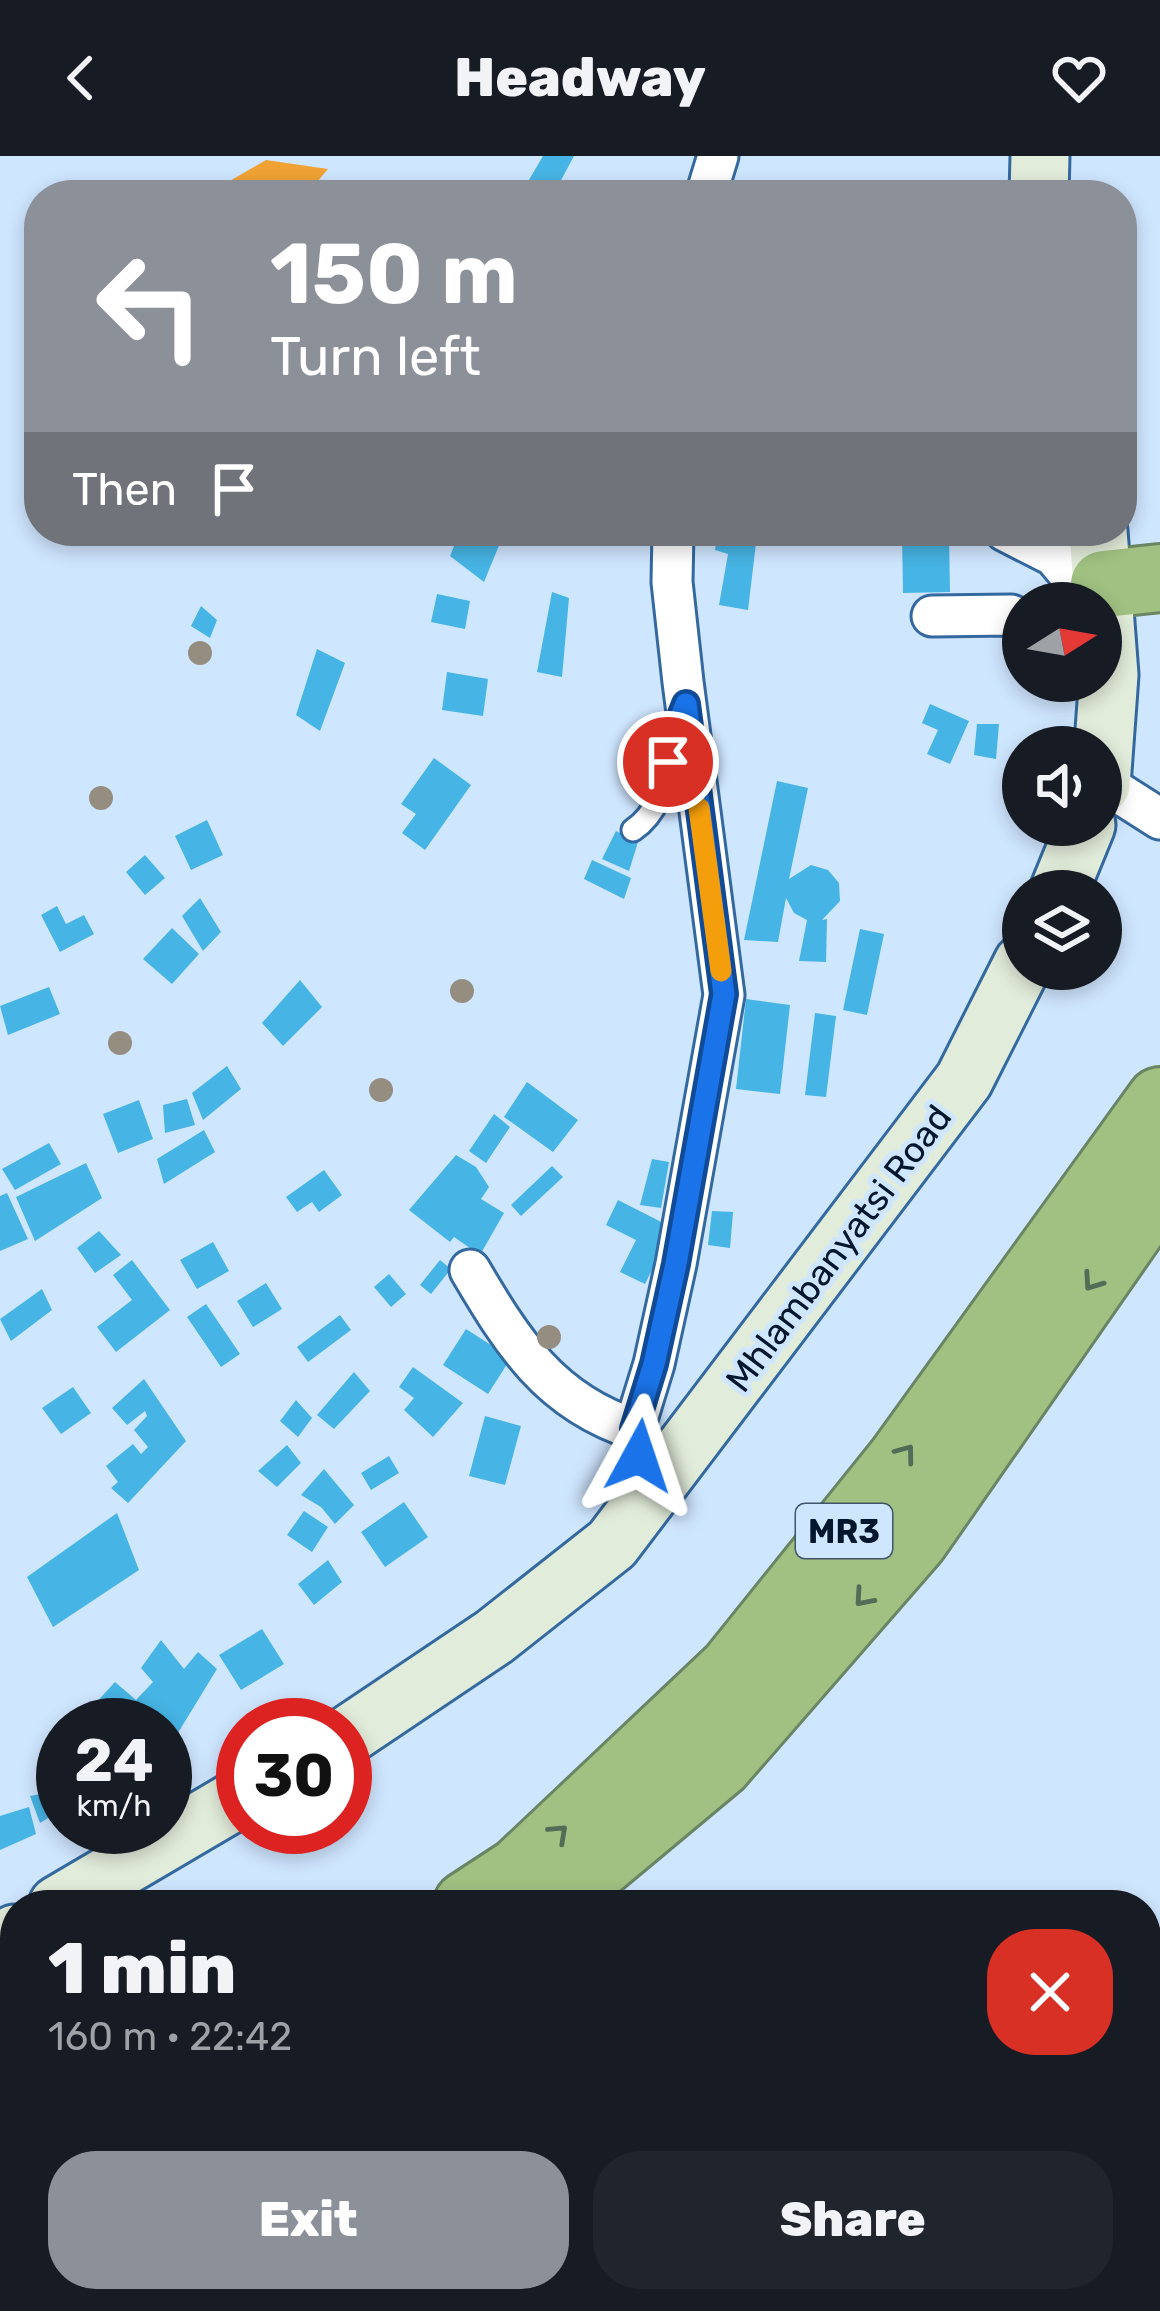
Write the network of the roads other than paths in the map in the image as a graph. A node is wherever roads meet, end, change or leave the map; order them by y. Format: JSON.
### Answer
{"nodes":[{"id":1,"x":673,"y":546,"type":"edge"},
{"id":2,"x":1034,"y":546,"type":"edge"},
{"id":3,"x":1100,"y":582,"type":"edge"},
{"id":4,"x":1002,"y":615,"type":"edge"},
{"id":5,"x":932,"y":616,"type":"dead end"},
{"id":6,"x":686,"y":704,"type":"junction"},
{"id":7,"x":1122,"y":796,"type":"edge"},
{"id":8,"x":1160,"y":818,"type":"edge"},
{"id":9,"x":633,"y":830,"type":"dead end"},
{"id":10,"x":1009,"y":990,"type":"edge"},
{"id":11,"x":1160,"y":1101,"type":"edge"},
{"id":12,"x":1160,"y":1187,"type":"edge"},
{"id":13,"x":470,"y":1270,"type":"dead end"},
{"id":14,"x":634,"y":1429,"type":"junction"},
{"id":15,"x":662,"y":1481,"type":"junction"},
{"id":16,"x":372,"y":1719,"type":"edge"},
{"id":17,"x":216,"y":1812,"type":"edge"},
{"id":18,"x":83,"y":1890,"type":"edge"},
{"id":19,"x":490,"y":1890,"type":"edge"},
{"id":20,"x":568,"y":1890,"type":"edge"}],
"edges":[{"from":1,"to":6,"type":"street"},
{"from":2,"to":3,"type":"street"},
{"from":4,"to":5,"type":"street"},
{"from":6,"to":9,"type":"lane"},
{"from":6,"to":14,"type":"street"},
{"from":7,"to":8,"type":"street"},
{"from":10,"to":15,"type":"main road","name":"Mhlambanyatsi Road"},
{"from":19,"to":11,"type":"highway","number":"MR3","one_way":true},
{"from":12,"to":20,"type":"highway","number":"MR3","one_way":true},
{"from":13,"to":14,"type":"street"},
{"from":14,"to":15,"type":"street"},
{"from":15,"to":16,"type":"main road","name":"Mhlambanyatsi Road"},
{"from":17,"to":18,"type":"main road"}]}
